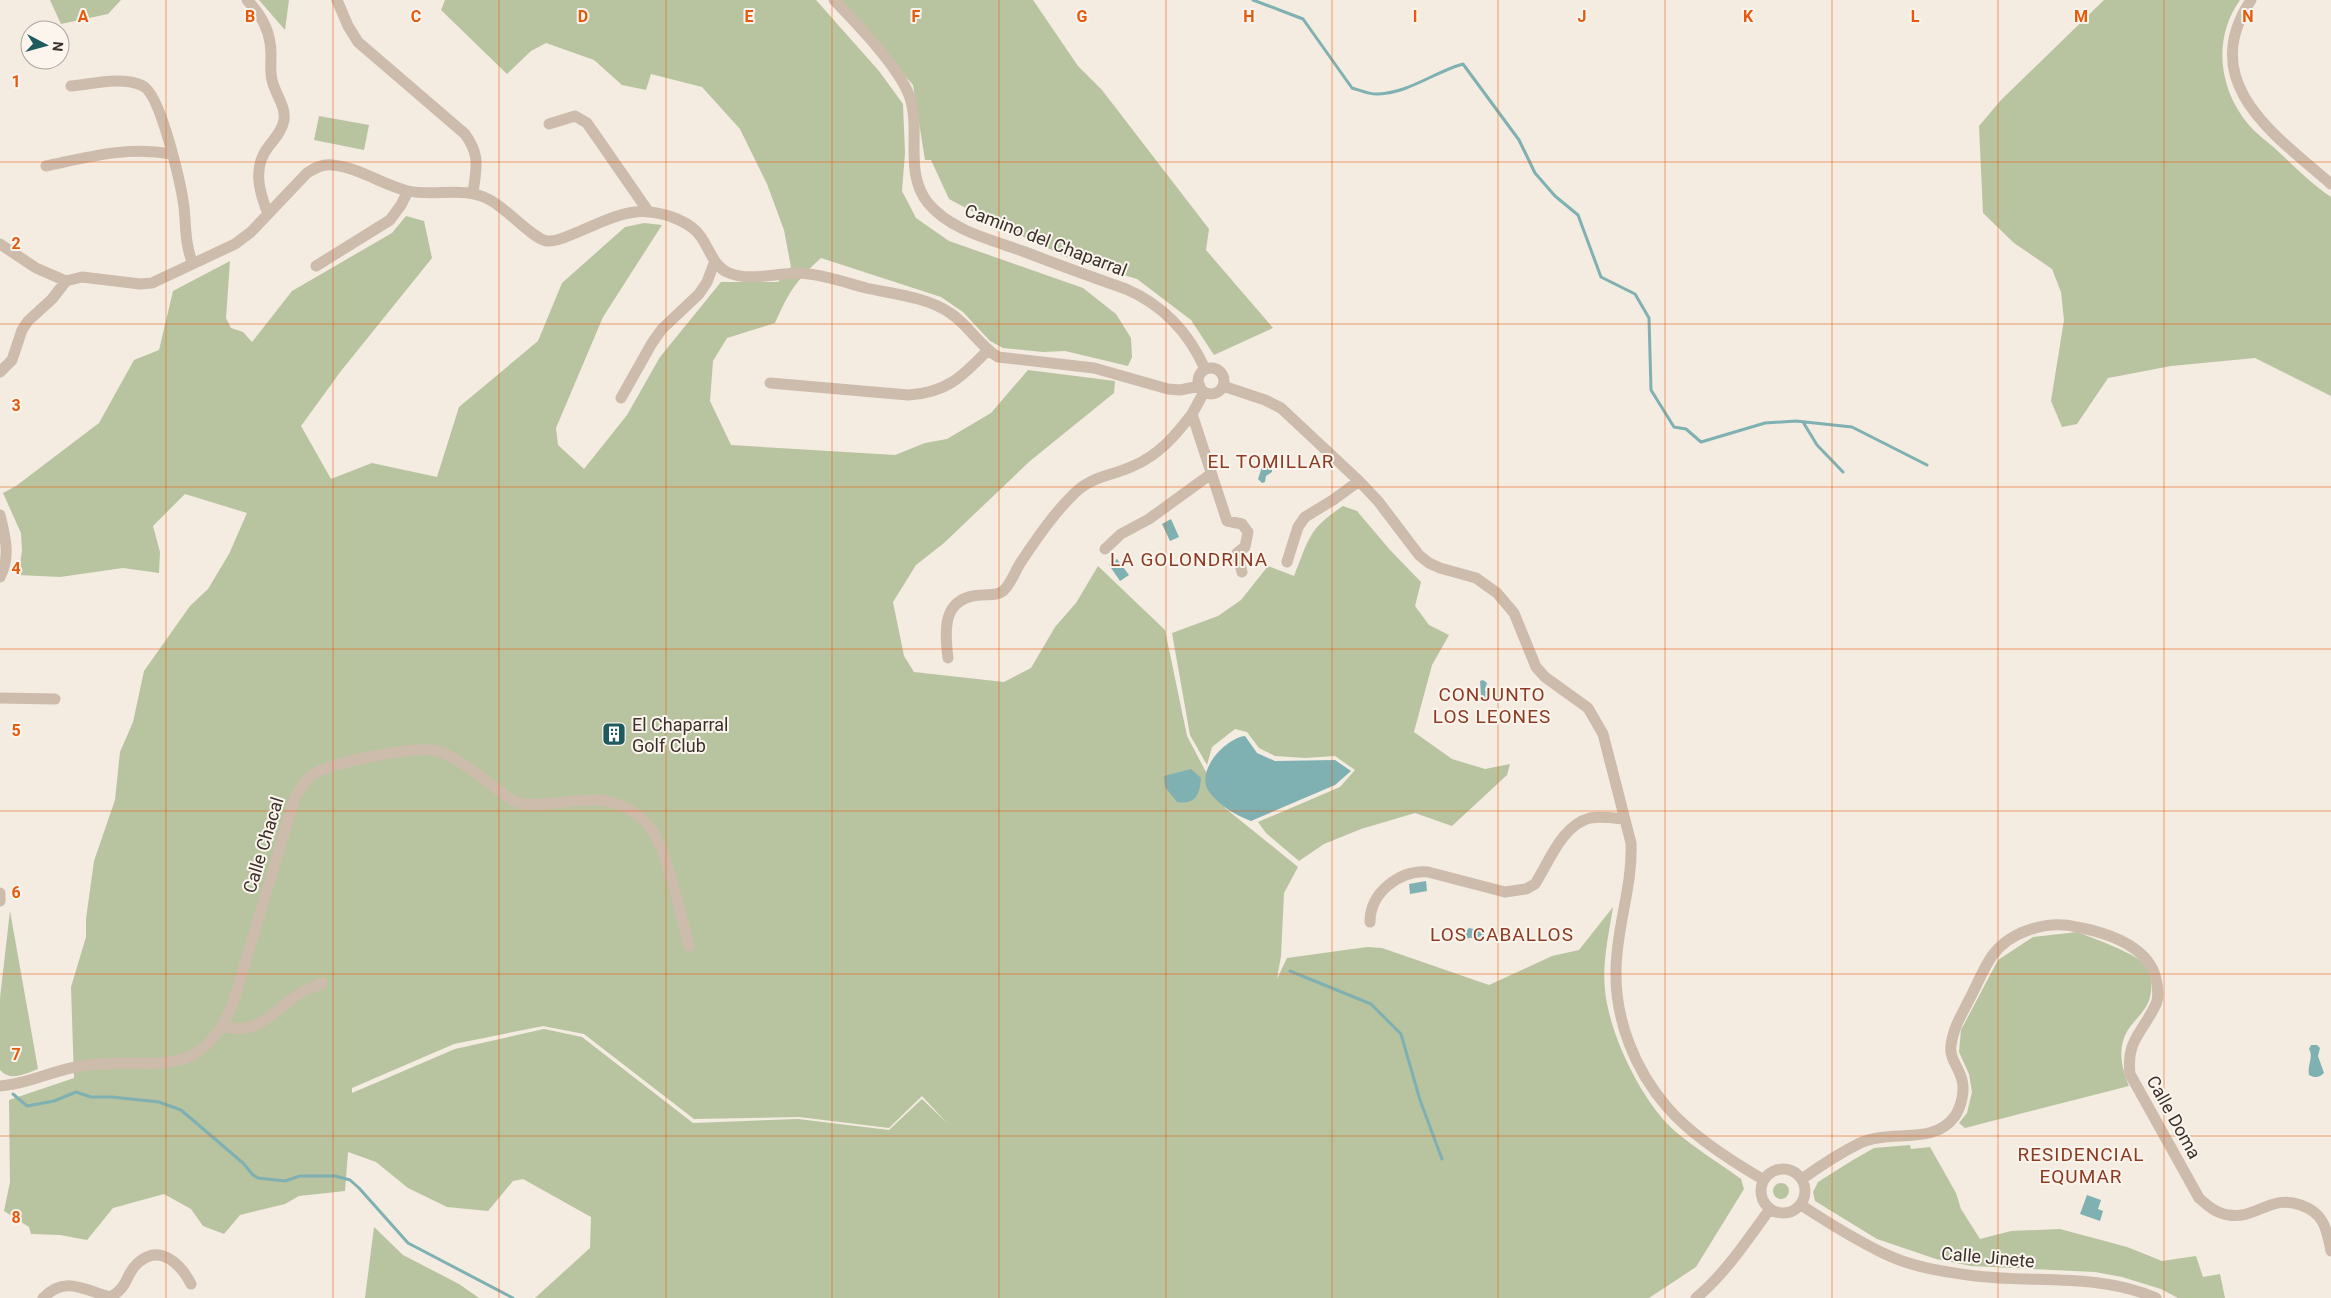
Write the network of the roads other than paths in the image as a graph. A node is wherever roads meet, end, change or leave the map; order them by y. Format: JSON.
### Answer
{"nodes":[{"id":1,"x":247,"y":0,"type":"edge"},
{"id":2,"x":337,"y":0,"type":"edge"},
{"id":3,"x":834,"y":0,"type":"edge"},
{"id":4,"x":2251,"y":0,"type":"edge"},
{"id":5,"x":71,"y":86,"type":"dead end"},
{"id":6,"x":549,"y":124,"type":"dead end"},
{"id":7,"x":172,"y":154,"type":"junction"},
{"id":8,"x":46,"y":166,"type":"dead end"},
{"id":9,"x":2331,"y":184,"type":"edge"},
{"id":10,"x":408,"y":191,"type":"junction"},
{"id":11,"x":473,"y":193,"type":"junction"},
{"id":12,"x":648,"y":211,"type":"junction"},
{"id":13,"x":268,"y":214,"type":"junction"},
{"id":14,"x":0,"y":244,"type":"edge"},
{"id":15,"x":715,"y":261,"type":"junction"},
{"id":16,"x":194,"y":264,"type":"junction"},
{"id":17,"x":316,"y":266,"type":"dead end"},
{"id":18,"x":66,"y":281,"type":"junction"},
{"id":19,"x":987,"y":351,"type":"junction"},
{"id":20,"x":1206,"y":370,"type":"junction"},
{"id":21,"x":0,"y":372,"type":"edge"},
{"id":22,"x":770,"y":383,"type":"dead end"},
{"id":23,"x":1223,"y":386,"type":"junction"},
{"id":24,"x":1202,"y":389,"type":"junction"},
{"id":25,"x":621,"y":398,"type":"dead end"},
{"id":26,"x":1192,"y":414,"type":"junction"},
{"id":27,"x":1212,"y":474,"type":"junction"},
{"id":28,"x":1359,"y":480,"type":"junction"},
{"id":29,"x":0,"y":517,"type":"edge"},
{"id":30,"x":1105,"y":549,"type":"dead end"},
{"id":31,"x":1287,"y":562,"type":"dead end"},
{"id":32,"x":1242,"y":572,"type":"dead end"},
{"id":33,"x":0,"y":577,"type":"edge"},
{"id":34,"x":948,"y":658,"type":"dead end"},
{"id":35,"x":0,"y":698,"type":"edge"},
{"id":36,"x":55,"y":699,"type":"dead end"},
{"id":37,"x":1625,"y":819,"type":"junction"},
{"id":38,"x":0,"y":894,"type":"edge"},
{"id":39,"x":0,"y":901,"type":"edge"},
{"id":40,"x":1370,"y":922,"type":"dead end"},
{"id":41,"x":689,"y":946,"type":"dead end"},
{"id":42,"x":322,"y":983,"type":"dead end"},
{"id":43,"x":222,"y":1026,"type":"junction"},
{"id":44,"x":0,"y":1086,"type":"edge"},
{"id":45,"x":1802,"y":1179,"type":"junction"},
{"id":46,"x":1764,"y":1180,"type":"junction"},
{"id":47,"x":1800,"y":1205,"type":"junction"},
{"id":48,"x":1770,"y":1209,"type":"junction"},
{"id":49,"x":2331,"y":1250,"type":"edge"},
{"id":50,"x":192,"y":1284,"type":"dead end"},
{"id":51,"x":42,"y":1298,"type":"edge"},
{"id":52,"x":1696,"y":1298,"type":"edge"},
{"id":53,"x":2156,"y":1298,"type":"edge"}],
"edges":[{"from":1,"to":13,"type":"street"},
{"from":2,"to":11,"type":"street"},
{"from":3,"to":20,"type":"street","name":"Camino del Chaparral"},
{"from":4,"to":9,"type":"street"},
{"from":5,"to":7,"type":"street"},
{"from":6,"to":12,"type":"street"},
{"from":7,"to":8,"type":"street"},
{"from":7,"to":16,"type":"street"},
{"from":10,"to":11,"type":"street"},
{"from":10,"to":13,"type":"street"},
{"from":10,"to":17,"type":"street"},
{"from":11,"to":12,"type":"street"},
{"from":12,"to":15,"type":"street"},
{"from":13,"to":16,"type":"street"},
{"from":14,"to":18,"type":"street"},
{"from":15,"to":19,"type":"street"},
{"from":15,"to":25,"type":"street"},
{"from":16,"to":18,"type":"street"},
{"from":18,"to":21,"type":"street"},
{"from":19,"to":22,"type":"street"},
{"from":19,"to":24,"type":"street"},
{"from":20,"to":23,"type":"street"},
{"from":20,"to":24,"type":"street"},
{"from":23,"to":24,"type":"street"},
{"from":23,"to":28,"type":"street"},
{"from":24,"to":26,"type":"street"},
{"from":26,"to":27,"type":"street"},
{"from":26,"to":34,"type":"street"},
{"from":27,"to":30,"type":"street"},
{"from":27,"to":32,"type":"street"},
{"from":28,"to":31,"type":"street"},
{"from":28,"to":37,"type":"street"},
{"from":29,"to":33,"type":"street"},
{"from":35,"to":36,"type":"street"},
{"from":37,"to":40,"type":"street"},
{"from":37,"to":46,"type":"street"},
{"from":38,"to":39,"type":"street"},
{"from":41,"to":43,"type":"street","name":"Calle Chacal"},
{"from":42,"to":43,"type":"street"},
{"from":43,"to":44,"type":"street","name":"Calle Chacal"},
{"from":45,"to":46,"type":"street"},
{"from":45,"to":47,"type":"street"},
{"from":45,"to":49,"type":"street","name":"Calle Doma"},
{"from":46,"to":48,"type":"street"},
{"from":47,"to":48,"type":"street"},
{"from":47,"to":53,"type":"street","name":"Calle Jinete"},
{"from":48,"to":52,"type":"street"},
{"from":50,"to":51,"type":"street"}]}
